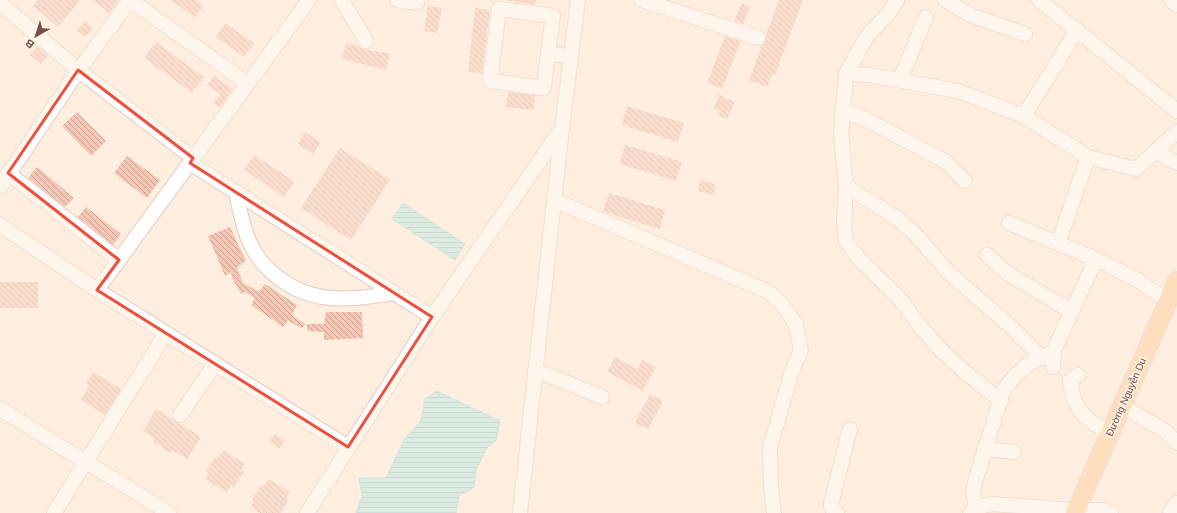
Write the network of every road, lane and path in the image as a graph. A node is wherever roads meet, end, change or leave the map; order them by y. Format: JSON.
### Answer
{"nodes":[{"id":1,"x":130,"y":0,"type":"edge"},
{"id":2,"x":309,"y":0,"type":"edge"},
{"id":3,"x":342,"y":0,"type":"edge"},
{"id":4,"x":397,"y":0,"type":"edge"},
{"id":5,"x":578,"y":0,"type":"edge"},
{"id":6,"x":642,"y":0,"type":"edge"},
{"id":7,"x":897,"y":0,"type":"edge"},
{"id":8,"x":945,"y":0,"type":"edge"},
{"id":9,"x":1039,"y":0,"type":"edge"},
{"id":10,"x":1170,"y":0,"type":"edge"},
{"id":11,"x":0,"y":3,"type":"edge"},
{"id":12,"x":417,"y":3,"type":"dead end"},
{"id":13,"x":1177,"y":5,"type":"edge"},
{"id":14,"x":926,"y":17,"type":"dead end"},
{"id":15,"x":1077,"y":30,"type":"junction"},
{"id":16,"x":1025,"y":34,"type":"dead end"},
{"id":17,"x":758,"y":38,"type":"dead end"},
{"id":18,"x":366,"y":41,"type":"dead end"},
{"id":19,"x":548,"y":53,"type":"junction"},
{"id":20,"x":571,"y":57,"type":"junction"},
{"id":21,"x":78,"y":70,"type":"junction"},
{"id":22,"x":846,"y":74,"type":"junction"},
{"id":23,"x":900,"y":80,"type":"junction"},
{"id":24,"x":247,"y":83,"type":"junction"},
{"id":25,"x":842,"y":111,"type":"junction"},
{"id":26,"x":1177,"y":111,"type":"edge"},
{"id":27,"x":1024,"y":116,"type":"junction"},
{"id":28,"x":562,"y":128,"type":"junction"},
{"id":29,"x":1177,"y":132,"type":"edge"},
{"id":30,"x":1156,"y":152,"type":"junction"},
{"id":31,"x":1088,"y":157,"type":"junction"},
{"id":32,"x":191,"y":161,"type":"junction"},
{"id":33,"x":1177,"y":163,"type":"edge"},
{"id":34,"x":8,"y":173,"type":"junction"},
{"id":35,"x":965,"y":181,"type":"dead end"},
{"id":36,"x":846,"y":186,"type":"junction"},
{"id":37,"x":0,"y":187,"type":"edge"},
{"id":38,"x":236,"y":192,"type":"junction"},
{"id":39,"x":554,"y":200,"type":"junction"},
{"id":40,"x":1009,"y":223,"type":"dead end"},
{"id":41,"x":0,"y":225,"type":"edge"},
{"id":42,"x":1058,"y":244,"type":"junction"},
{"id":43,"x":986,"y":255,"type":"dead end"},
{"id":44,"x":119,"y":260,"type":"junction"},
{"id":45,"x":1102,"y":262,"type":"dead end"},
{"id":46,"x":1177,"y":281,"type":"edge"},
{"id":47,"x":97,"y":290,"type":"junction"},
{"id":48,"x":394,"y":293,"type":"junction"},
{"id":49,"x":1168,"y":301,"type":"junction"},
{"id":50,"x":1071,"y":311,"type":"junction"},
{"id":51,"x":432,"y":317,"type":"junction"},
{"id":52,"x":166,"y":333,"type":"junction"},
{"id":53,"x":1050,"y":358,"type":"junction"},
{"id":54,"x":215,"y":364,"type":"junction"},
{"id":55,"x":535,"y":370,"type":"junction"},
{"id":56,"x":1078,"y":375,"type":"dead end"},
{"id":57,"x":602,"y":397,"type":"dead end"},
{"id":58,"x":1001,"y":401,"type":"junction"},
{"id":59,"x":1122,"y":406,"type":"junction"},
{"id":60,"x":0,"y":409,"type":"edge"},
{"id":61,"x":180,"y":415,"type":"dead end"},
{"id":62,"x":850,"y":430,"type":"dead end"},
{"id":63,"x":1110,"y":433,"type":"junction"},
{"id":64,"x":1177,"y":443,"type":"edge"},
{"id":65,"x":348,"y":447,"type":"junction"},
{"id":66,"x":984,"y":449,"type":"junction"},
{"id":67,"x":1014,"y":452,"type":"dead end"},
{"id":68,"x":86,"y":462,"type":"junction"},
{"id":69,"x":1177,"y":503,"type":"edge"},
{"id":70,"x":974,"y":512,"type":"edge"},
{"id":71,"x":1075,"y":512,"type":"edge"},
{"id":72,"x":54,"y":513,"type":"edge"},
{"id":73,"x":169,"y":513,"type":"edge"},
{"id":74,"x":307,"y":513,"type":"edge"},
{"id":75,"x":520,"y":513,"type":"edge"},
{"id":76,"x":774,"y":513,"type":"edge"},
{"id":77,"x":837,"y":513,"type":"edge"},
{"id":78,"x":1111,"y":513,"type":"edge"},
{"id":79,"x":1170,"y":513,"type":"edge"}],
"edges":[{"from":1,"to":21,"type":"street"},
{"from":1,"to":24,"type":"street"},
{"from":2,"to":24,"type":"street"},
{"from":3,"to":18,"type":"street"},
{"from":4,"to":12,"type":"street"},
{"from":5,"to":20,"type":"street"},
{"from":6,"to":17,"type":"street"},
{"from":7,"to":22,"type":"street"},
{"from":8,"to":16,"type":"street"},
{"from":9,"to":15,"type":"street"},
{"from":10,"to":13,"type":"street"},
{"from":11,"to":21,"type":"street"},
{"from":14,"to":23,"type":"street"},
{"from":15,"to":26,"type":"street"},
{"from":15,"to":27,"type":"street"},
{"from":19,"to":19,"type":"street"},
{"from":19,"to":20,"type":"street"},
{"from":20,"to":28,"type":"street"},
{"from":21,"to":32,"type":"street"},
{"from":21,"to":34,"type":"street"},
{"from":22,"to":23,"type":"street"},
{"from":22,"to":25,"type":"street"},
{"from":23,"to":27,"type":"street"},
{"from":24,"to":32,"type":"street"},
{"from":25,"to":35,"type":"street"},
{"from":25,"to":36,"type":"street"},
{"from":27,"to":31,"type":"street"},
{"from":28,"to":39,"type":"street"},
{"from":28,"to":51,"type":"street"},
{"from":29,"to":30,"type":"street"},
{"from":30,"to":31,"type":"street"},
{"from":30,"to":33,"type":"street"},
{"from":31,"to":42,"type":"street"},
{"from":32,"to":38,"type":"street"},
{"from":32,"to":44,"type":"street"},
{"from":34,"to":37,"type":"street"},
{"from":34,"to":44,"type":"street"},
{"from":36,"to":53,"type":"street"},
{"from":36,"to":58,"type":"street"},
{"from":38,"to":48,"type":"street"},
{"from":38,"to":48,"type":"street"},
{"from":39,"to":55,"type":"street"},
{"from":39,"to":76,"type":"street"},
{"from":40,"to":42,"type":"street"},
{"from":41,"to":47,"type":"street"},
{"from":42,"to":50,"type":"street"},
{"from":43,"to":50,"type":"street"},
{"from":44,"to":47,"type":"street"},
{"from":45,"to":49,"type":"street"},
{"from":46,"to":49,"type":"main road","name":"Đường Nguyễn Du"},
{"from":47,"to":52,"type":"street"},
{"from":48,"to":51,"type":"street"},
{"from":49,"to":59,"type":"main road","name":"Đường Nguyễn Du"},
{"from":50,"to":53,"type":"street"},
{"from":51,"to":65,"type":"street"},
{"from":52,"to":54,"type":"street"},
{"from":52,"to":68,"type":"street"},
{"from":53,"to":58,"type":"street"},
{"from":54,"to":61,"type":"street"},
{"from":54,"to":65,"type":"street"},
{"from":55,"to":57,"type":"street"},
{"from":55,"to":75,"type":"street"},
{"from":56,"to":63,"type":"street"},
{"from":58,"to":66,"type":"street"},
{"from":59,"to":63,"type":"main road","name":"Đường Nguyễn Du"},
{"from":59,"to":64,"type":"street"},
{"from":60,"to":68,"type":"street"},
{"from":62,"to":77,"type":"street"},
{"from":63,"to":71,"type":"main road","name":"Đường Nguyễn Du"},
{"from":65,"to":74,"type":"street"},
{"from":66,"to":67,"type":"street"},
{"from":66,"to":70,"type":"street"},
{"from":68,"to":72,"type":"street"},
{"from":68,"to":73,"type":"street"},
{"from":69,"to":79,"type":"street"},
{"from":70,"to":71,"type":"street"},
{"from":71,"to":78,"type":"street"}]}
